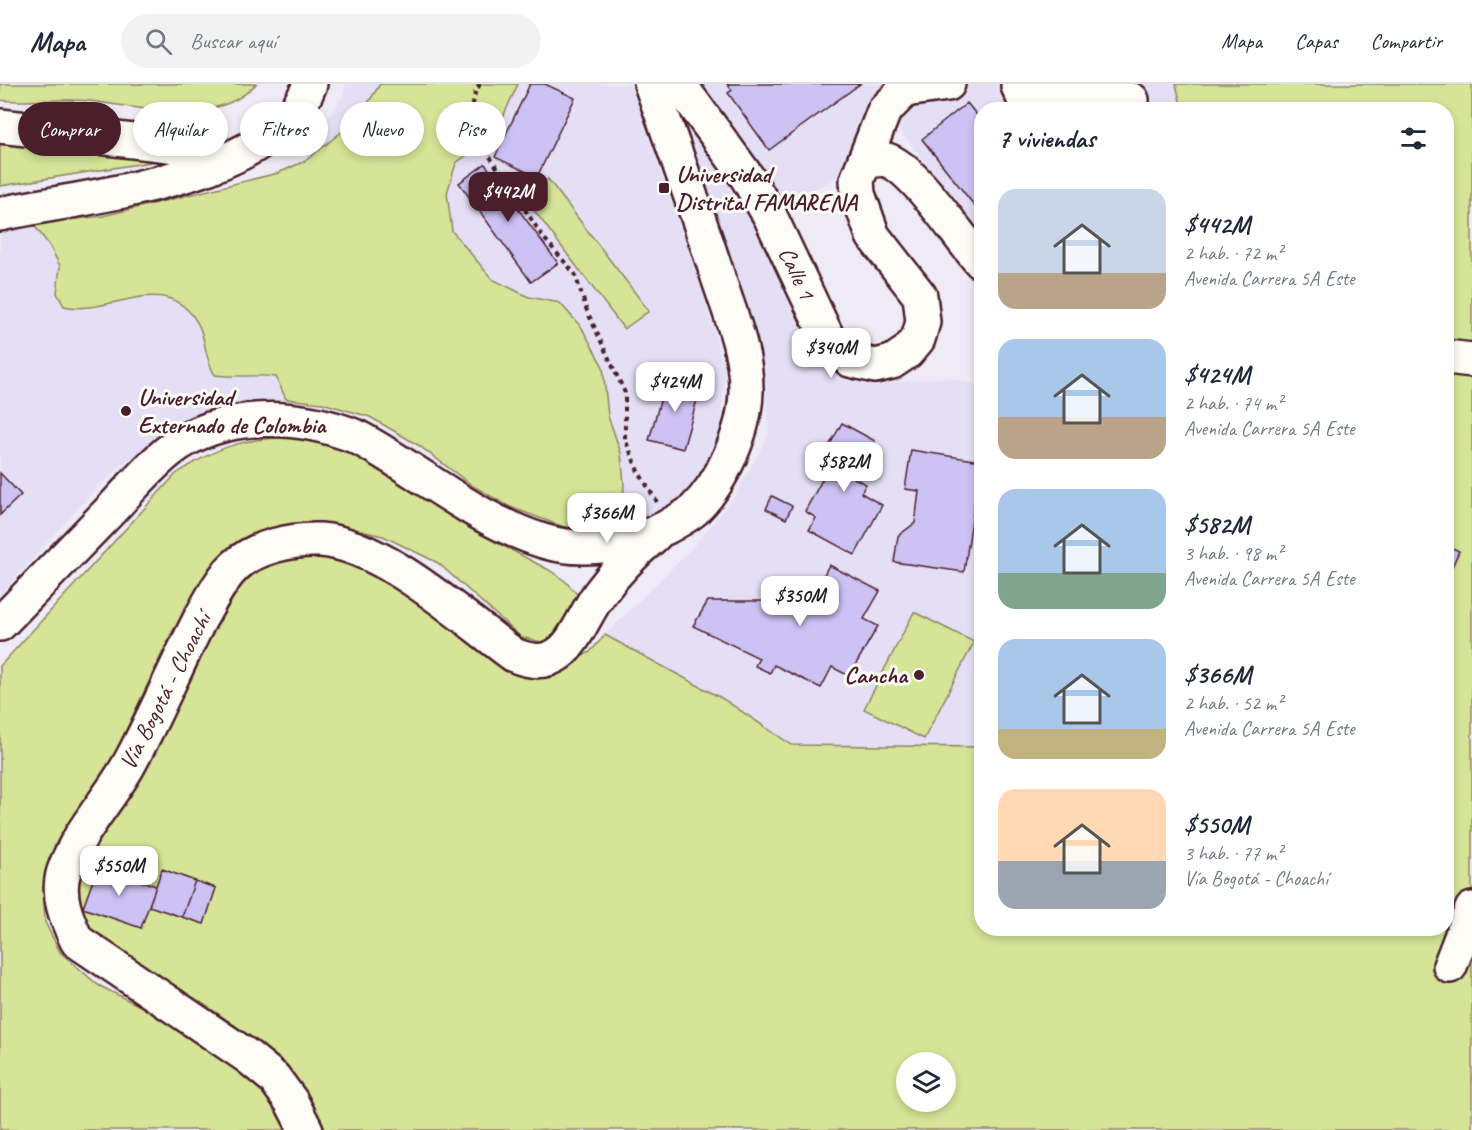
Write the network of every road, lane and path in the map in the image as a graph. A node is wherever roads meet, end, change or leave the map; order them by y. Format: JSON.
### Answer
{"nodes":[{"id":1,"x":310,"y":84,"type":"edge"},
{"id":2,"x":480,"y":84,"type":"edge"},
{"id":3,"x":651,"y":84,"type":"edge"},
{"id":4,"x":656,"y":84,"type":"edge"},
{"id":5,"x":665,"y":84,"type":"edge"},
{"id":6,"x":948,"y":84,"type":"edge"},
{"id":7,"x":904,"y":87,"type":"edge"},
{"id":8,"x":1017,"y":93,"type":"edge"},
{"id":9,"x":1132,"y":100,"type":"dead end"},
{"id":10,"x":0,"y":126,"type":"edge"},
{"id":11,"x":864,"y":163,"type":"junction"},
{"id":12,"x":209,"y":167,"type":"junction"},
{"id":13,"x":0,"y":214,"type":"edge"},
{"id":14,"x":974,"y":254,"type":"edge"},
{"id":15,"x":1454,"y":358,"type":"edge"},
{"id":16,"x":1472,"y":360,"type":"edge"},
{"id":17,"x":667,"y":527,"type":"junction"},
{"id":18,"x":559,"y":545,"type":"junction"},
{"id":19,"x":598,"y":595,"type":"junction"},
{"id":20,"x":0,"y":624,"type":"edge"},
{"id":21,"x":1472,"y":909,"type":"edge"},
{"id":22,"x":1450,"y":966,"type":"dead end"},
{"id":23,"x":306,"y":1130,"type":"edge"}],
"edges":[{"from":1,"to":12,"type":"main road"},
{"from":2,"to":17,"type":"path"},
{"from":3,"to":4,"type":"main road"},
{"from":3,"to":17,"type":"main road","name":"Vía Bogotá - Choachí"},
{"from":5,"to":11,"type":"main road","name":"Calle 1"},
{"from":6,"to":7,"type":"main road"},
{"from":7,"to":11,"type":"main road","name":"Calle 1"},
{"from":8,"to":9,"type":"main road"},
{"from":10,"to":12,"type":"main road"},
{"from":11,"to":14,"type":"main road"},
{"from":12,"to":13,"type":"main road"},
{"from":15,"to":16,"type":"main road"},
{"from":17,"to":18,"type":"main road"},
{"from":17,"to":19,"type":"main road","name":"Vía Bogotá - Choachí"},
{"from":18,"to":19,"type":"main road"},
{"from":18,"to":20,"type":"main road"},
{"from":19,"to":23,"type":"main road","name":"Vía Bogotá - Choachí"},
{"from":21,"to":22,"type":"main road"}]}
